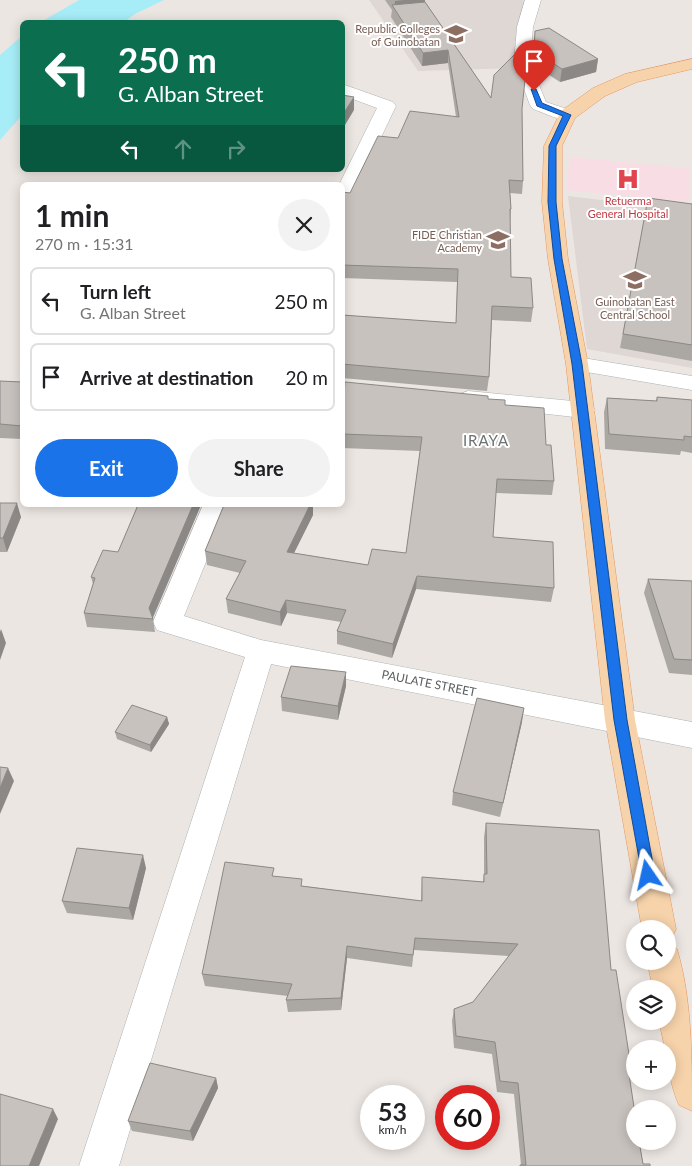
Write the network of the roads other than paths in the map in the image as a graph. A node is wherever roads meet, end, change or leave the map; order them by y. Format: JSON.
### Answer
{"nodes":[{"id":1,"x":533,"y":0,"type":"edge"},
{"id":2,"x":692,"y":64,"type":"edge"},
{"id":3,"x":345,"y":90,"type":"edge"},
{"id":4,"x":567,"y":115,"type":"junction"},
{"id":5,"x":345,"y":192,"type":"edge"},
{"id":6,"x":577,"y":364,"type":"junction"},
{"id":7,"x":692,"y":383,"type":"edge"},
{"id":8,"x":448,"y":396,"type":"edge"},
{"id":9,"x":583,"y":410,"type":"junction"},
{"id":10,"x":215,"y":507,"type":"edge"},
{"id":11,"x":261,"y":651,"type":"junction"},
{"id":12,"x":620,"y":720,"type":"junction"},
{"id":13,"x":692,"y":735,"type":"edge"},
{"id":14,"x":657,"y":920,"type":"edge"},
{"id":15,"x":667,"y":970,"type":"edge"},
{"id":16,"x":692,"y":1092,"type":"edge"},
{"id":17,"x":99,"y":1166,"type":"edge"}],
"edges":[{"from":1,"to":4,"type":"street"},
{"from":2,"to":4,"type":"main road"},
{"from":3,"to":5,"type":"street"},
{"from":4,"to":6,"type":"main road"},
{"from":6,"to":7,"type":"street"},
{"from":6,"to":9,"type":"main road"},
{"from":8,"to":9,"type":"street"},
{"from":9,"to":12,"type":"main road"},
{"from":10,"to":11,"type":"street","name":"PAULATE STREET"},
{"from":11,"to":12,"type":"street","name":"PAULATE STREET"},
{"from":11,"to":17,"type":"street"},
{"from":12,"to":13,"type":"street","name":"PAULATE STREET"},
{"from":12,"to":14,"type":"main road"},
{"from":15,"to":16,"type":"main road"}]}
